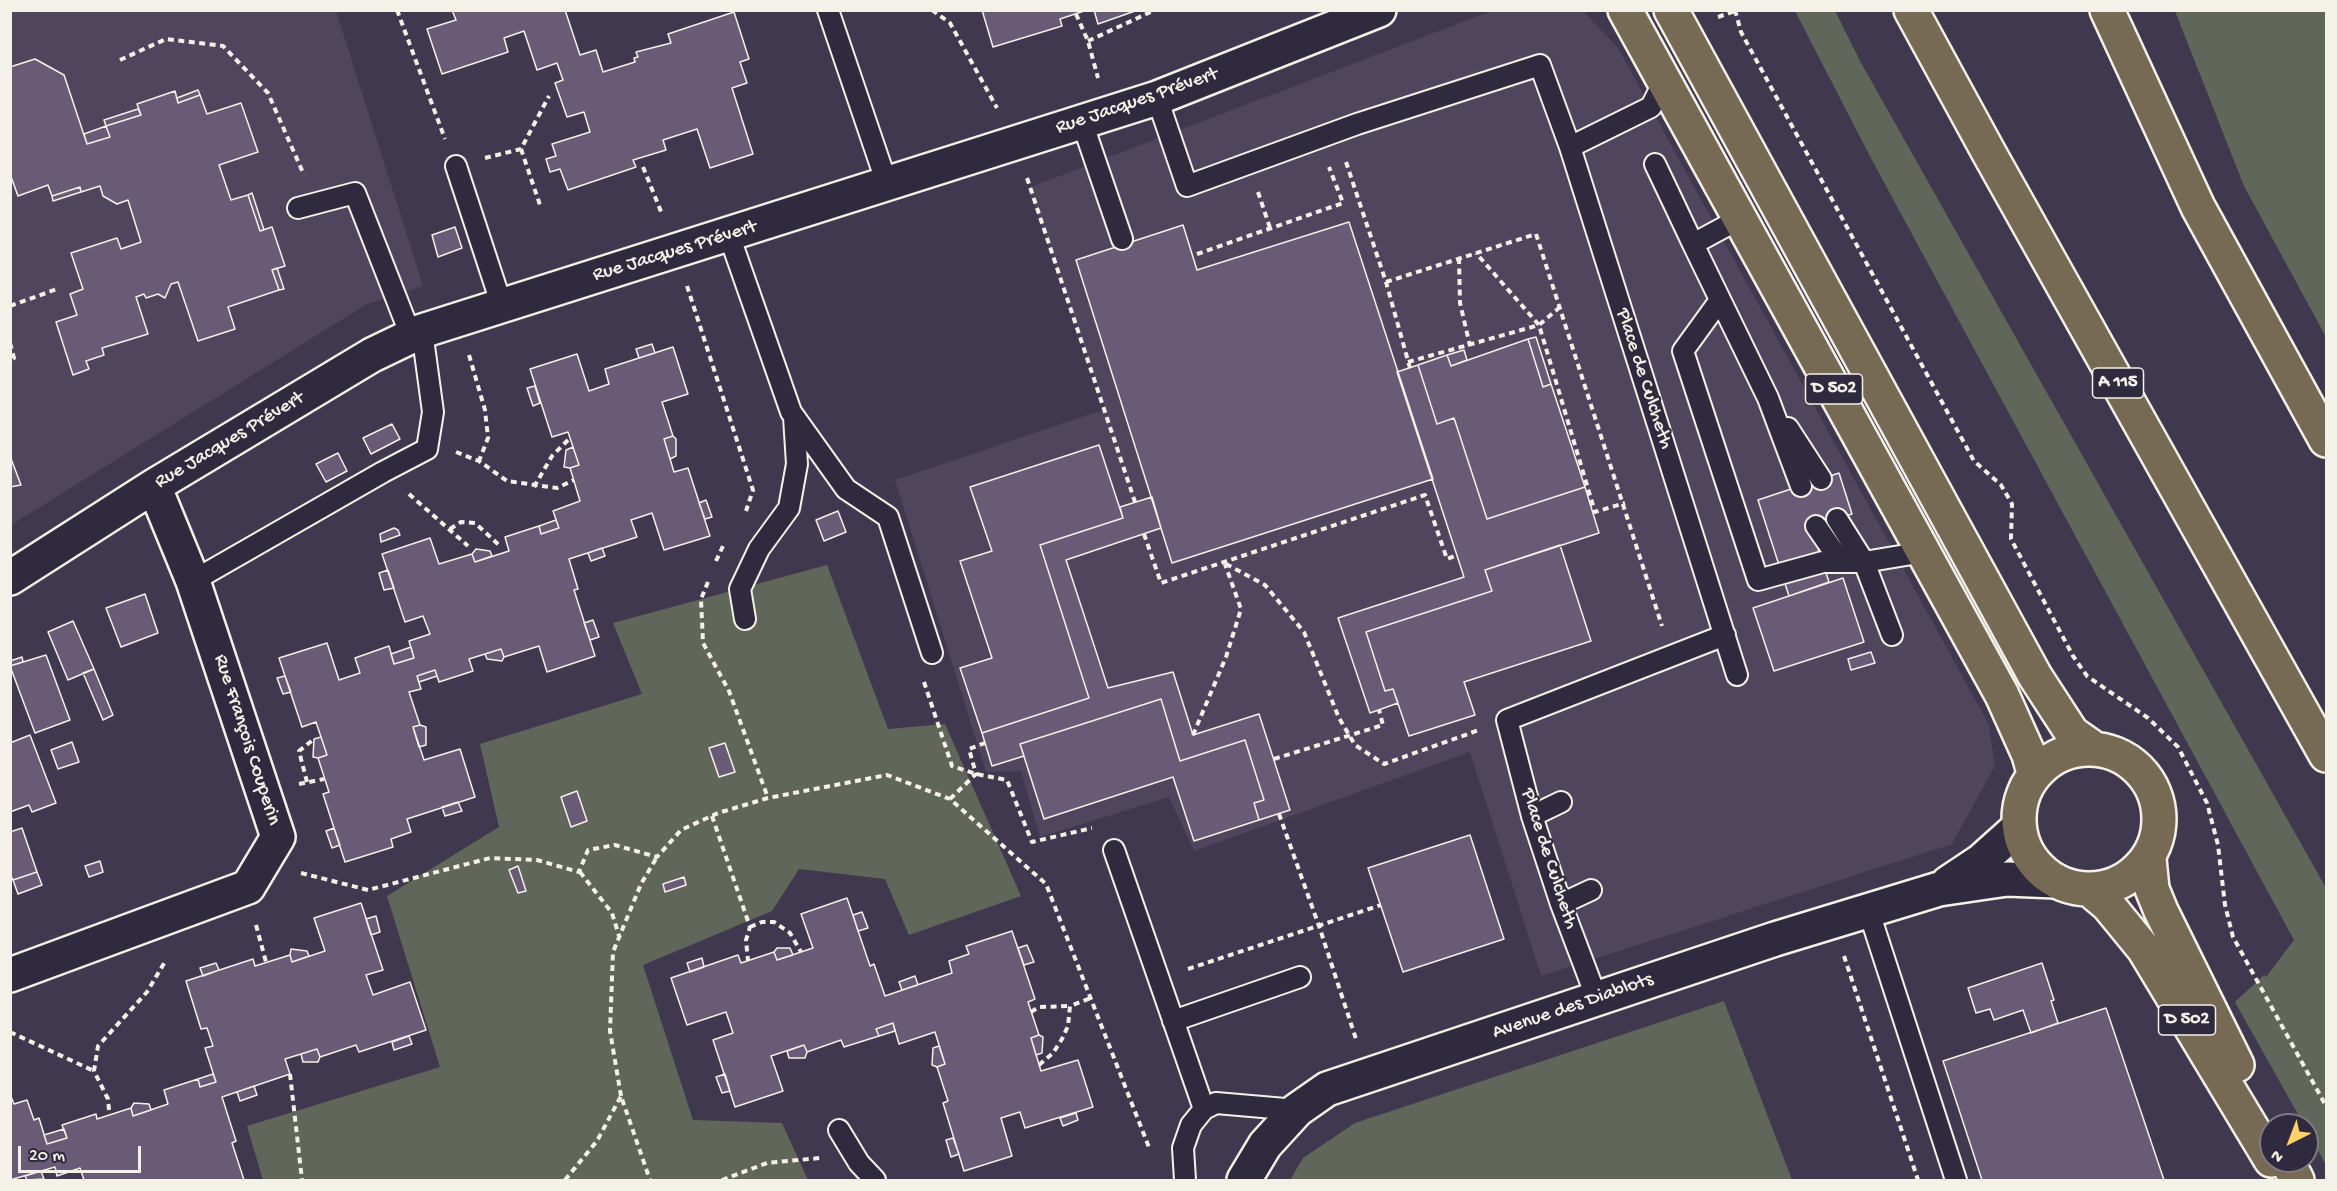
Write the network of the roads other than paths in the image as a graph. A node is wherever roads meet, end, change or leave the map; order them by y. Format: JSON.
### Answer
{"nodes":[{"id":1,"x":828,"y":10,"type":"edge"},
{"id":2,"x":1379,"y":10,"type":"edge"},
{"id":3,"x":1624,"y":10,"type":"edge"},
{"id":4,"x":1671,"y":10,"type":"edge"},
{"id":5,"x":1911,"y":10,"type":"edge"},
{"id":6,"x":2107,"y":10,"type":"edge"},
{"id":7,"x":1664,"y":81,"type":"junction"},
{"id":8,"x":1157,"y":98,"type":"junction"},
{"id":9,"x":1096,"y":117,"type":"junction"},
{"id":10,"x":1570,"y":147,"type":"junction"},
{"id":11,"x":1654,"y":164,"type":"dead end"},
{"id":12,"x":456,"y":166,"type":"road end"},
{"id":13,"x":887,"y":184,"type":"junction"},
{"id":14,"x":307,"y":206,"type":"road end"},
{"id":15,"x":1741,"y":218,"type":"junction"},
{"id":16,"x":729,"y":235,"type":"junction"},
{"id":17,"x":1122,"y":239,"type":"dead end"},
{"id":18,"x":1693,"y":244,"type":"junction"},
{"id":19,"x":1720,"y":300,"type":"junction"},
{"id":20,"x":502,"y":306,"type":"junction"},
{"id":21,"x":417,"y":334,"type":"junction"},
{"id":22,"x":1768,"y":398,"type":"junction"},
{"id":23,"x":794,"y":417,"type":"junction"},
{"id":24,"x":2326,"y":440,"type":"edge"},
{"id":25,"x":1821,"y":479,"type":"dead end"},
{"id":26,"x":154,"y":486,"type":"junction"},
{"id":27,"x":1801,"y":486,"type":"dead end"},
{"id":28,"x":1837,"y":519,"type":"dead end"},
{"id":29,"x":1816,"y":526,"type":"dead end"},
{"id":30,"x":1924,"y":552,"type":"junction"},
{"id":31,"x":1841,"y":562,"type":"junction"},
{"id":32,"x":1864,"y":562,"type":"junction"},
{"id":33,"x":10,"y":578,"type":"edge"},
{"id":34,"x":193,"y":581,"type":"junction"},
{"id":35,"x":745,"y":619,"type":"dead end"},
{"id":36,"x":1725,"y":635,"type":"junction"},
{"id":37,"x":1892,"y":635,"type":"dead end"},
{"id":38,"x":929,"y":645,"type":"road end"},
{"id":39,"x":1737,"y":675,"type":"dead end"},
{"id":40,"x":2092,"y":747,"type":"junction"},
{"id":41,"x":2326,"y":755,"type":"edge"},
{"id":42,"x":2034,"y":773,"type":"junction"},
{"id":43,"x":1561,"y":802,"type":"dead end"},
{"id":44,"x":1532,"y":816,"type":"junction"},
{"id":45,"x":2019,"y":826,"type":"junction"},
{"id":46,"x":1113,"y":850,"type":"road end"},
{"id":47,"x":2149,"y":859,"type":"junction"},
{"id":48,"x":2056,"y":881,"type":"junction"},
{"id":49,"x":1939,"y":889,"type":"junction"},
{"id":50,"x":1592,"y":890,"type":"dead end"},
{"id":51,"x":2090,"y":890,"type":"junction"},
{"id":52,"x":1561,"y":903,"type":"junction"},
{"id":53,"x":1868,"y":909,"type":"junction"},
{"id":54,"x":10,"y":975,"type":"edge"},
{"id":55,"x":1300,"y":977,"type":"dead end"},
{"id":56,"x":1597,"y":999,"type":"junction"},
{"id":57,"x":1173,"y":1021,"type":"junction"},
{"id":58,"x":1204,"y":1109,"type":"junction"},
{"id":59,"x":1297,"y":1110,"type":"junction"},
{"id":60,"x":2262,"y":1113,"type":"edge"},
{"id":61,"x":840,"y":1130,"type":"dead end"},
{"id":62,"x":2259,"y":1140,"type":"edge"},
{"id":63,"x":875,"y":1180,"type":"edge"},
{"id":64,"x":1185,"y":1180,"type":"edge"},
{"id":65,"x":1244,"y":1180,"type":"edge"},
{"id":66,"x":1956,"y":1180,"type":"edge"}],
"edges":[{"from":1,"to":13,"type":"lane"},
{"from":2,"to":8,"type":"street","name":"Rue Jacques Prévert"},
{"from":3,"to":7,"type":"main road","number":"D 502"},
{"from":4,"to":40,"type":"main road","number":"D 502"},
{"from":5,"to":41,"type":"main road","number":"A 115"},
{"from":6,"to":24,"type":"main road"},
{"from":7,"to":10,"type":"lane"},
{"from":7,"to":15,"type":"main road","number":"D 502"},
{"from":8,"to":9,"type":"street","name":"Rue Jacques Prévert"},
{"from":8,"to":10,"type":"lane","name":"Place de Culcheth"},
{"from":9,"to":13,"type":"street","name":"Rue Jacques Prévert"},
{"from":9,"to":17,"type":"lane"},
{"from":10,"to":36,"type":"lane","name":"Place de Culcheth"},
{"from":11,"to":18,"type":"lane"},
{"from":12,"to":20,"type":"lane"},
{"from":13,"to":16,"type":"street","name":"Rue Jacques Prévert"},
{"from":14,"to":21,"type":"lane"},
{"from":15,"to":18,"type":"lane"},
{"from":15,"to":30,"type":"main road","number":"D 502"},
{"from":16,"to":20,"type":"street","name":"Rue Jacques Prévert"},
{"from":16,"to":23,"type":"lane"},
{"from":18,"to":19,"type":"lane"},
{"from":19,"to":22,"type":"lane"},
{"from":19,"to":31,"type":"lane"},
{"from":20,"to":21,"type":"street","name":"Rue Jacques Prévert"},
{"from":21,"to":26,"type":"street","name":"Rue Jacques Prévert"},
{"from":21,"to":34,"type":"lane"},
{"from":22,"to":25,"type":"lane"},
{"from":22,"to":27,"type":"lane"},
{"from":23,"to":35,"type":"lane"},
{"from":23,"to":38,"type":"lane"},
{"from":26,"to":33,"type":"street","name":"Rue Jacques Prévert"},
{"from":26,"to":34,"type":"street","name":"Rue François Couperin"},
{"from":28,"to":32,"type":"lane"},
{"from":29,"to":31,"type":"lane"},
{"from":30,"to":32,"type":"lane"},
{"from":30,"to":42,"type":"main road","number":"D 502"},
{"from":31,"to":32,"type":"lane"},
{"from":32,"to":37,"type":"lane"},
{"from":34,"to":54,"type":"street","name":"Rue François Couperin"},
{"from":36,"to":39,"type":"lane","name":"Place de Culcheth"},
{"from":36,"to":44,"type":"lane","name":"Place de Culcheth"},
{"from":40,"to":42,"type":"main road"},
{"from":40,"to":47,"type":"main road"},
{"from":42,"to":45,"type":"main road"},
{"from":43,"to":44,"type":"lane"},
{"from":44,"to":52,"type":"lane","name":"Place de Culcheth"},
{"from":45,"to":48,"type":"main road"},
{"from":45,"to":49,"type":"street","name":"Avenue des Diablots"},
{"from":46,"to":57,"type":"lane"},
{"from":47,"to":51,"type":"main road"},
{"from":47,"to":60,"type":"main road","number":"D 502"},
{"from":48,"to":49,"type":"street","name":"Avenue des Diablots"},
{"from":48,"to":51,"type":"main road"},
{"from":49,"to":53,"type":"street","name":"Avenue des Diablots"},
{"from":50,"to":52,"type":"lane"},
{"from":51,"to":62,"type":"main road","number":"D 502"},
{"from":52,"to":56,"type":"lane","name":"Place de Culcheth"},
{"from":53,"to":56,"type":"street","name":"Avenue des Diablots"},
{"from":53,"to":66,"type":"lane"},
{"from":55,"to":57,"type":"lane"},
{"from":56,"to":59,"type":"street","name":"Avenue des Diablots"},
{"from":57,"to":58,"type":"lane"},
{"from":58,"to":59,"type":"lane"},
{"from":58,"to":64,"type":"lane"},
{"from":59,"to":65,"type":"street","name":"Avenue des Diablots"},
{"from":61,"to":63,"type":"lane"}]}
